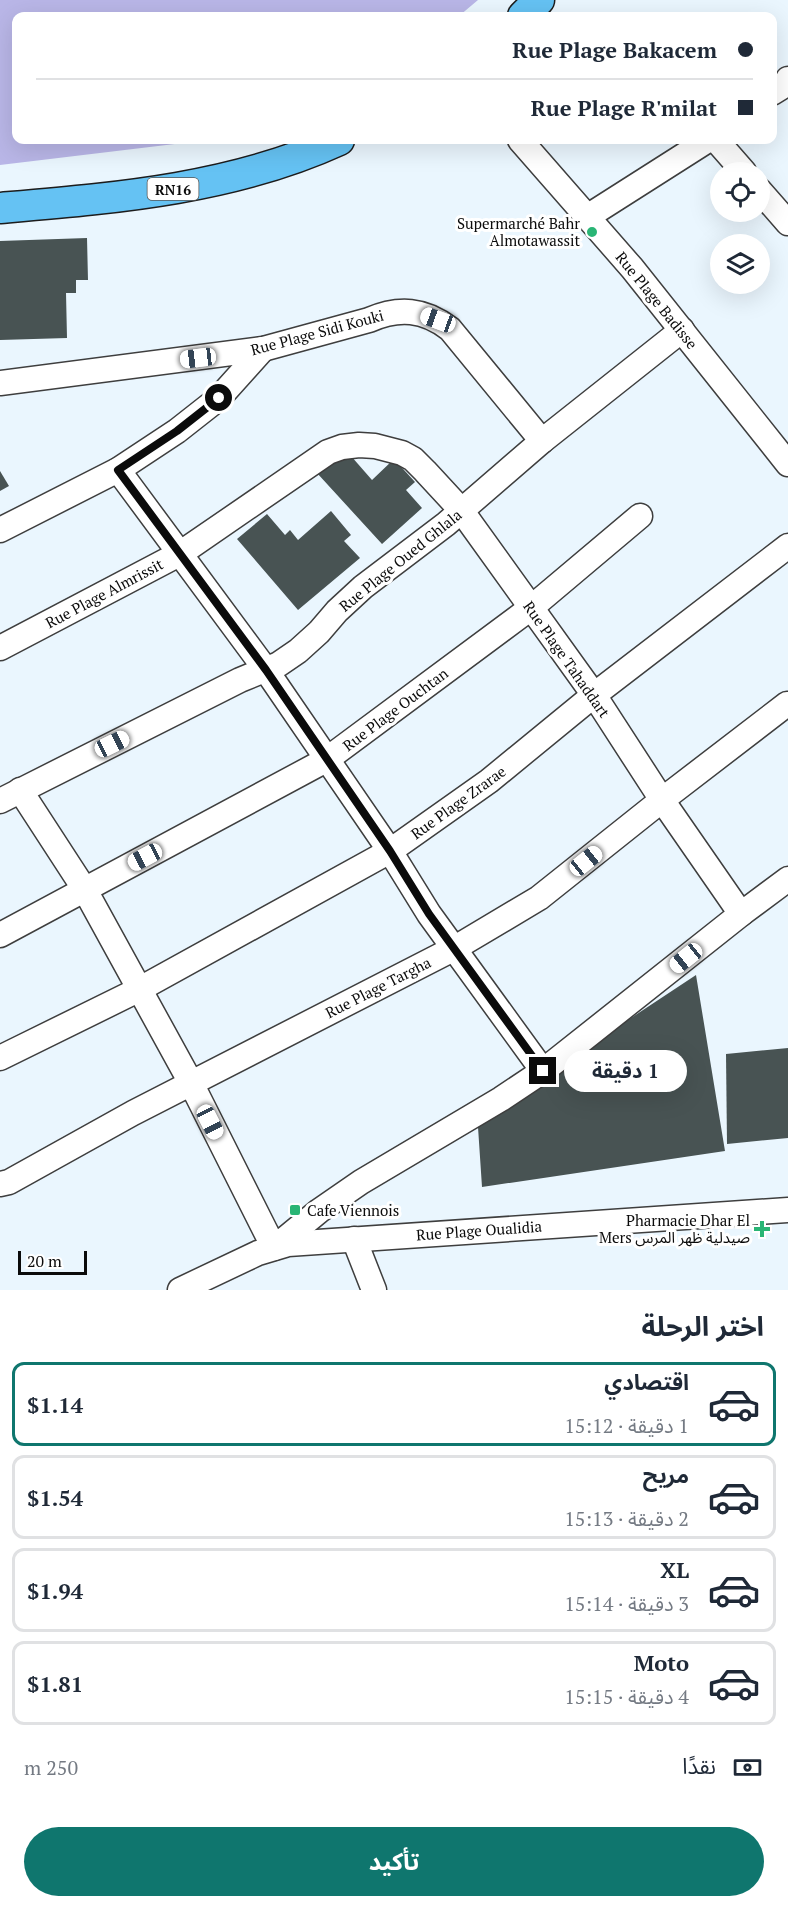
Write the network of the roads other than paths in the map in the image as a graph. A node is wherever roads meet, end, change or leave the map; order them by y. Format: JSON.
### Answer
{"nodes":[{"id":1,"x":539,"y":0,"type":"edge"},
{"id":2,"x":527,"y":12,"type":"edge"},
{"id":3,"x":328,"y":144,"type":"edge"},
{"id":4,"x":523,"y":144,"type":"edge"},
{"id":5,"x":702,"y":144,"type":"edge"},
{"id":6,"x":720,"y":144,"type":"edge"},
{"id":7,"x":735,"y":162,"type":"edge"},
{"id":8,"x":770,"y":203,"type":"edge"},
{"id":9,"x":0,"y":208,"type":"edge"},
{"id":10,"x":587,"y":217,"type":"junction"},
{"id":11,"x":788,"y":223,"type":"edge"},
{"id":12,"x":682,"y":330,"type":"junction"},
{"id":13,"x":263,"y":350,"type":"junction"},
{"id":14,"x":0,"y":383,"type":"edge"},
{"id":15,"x":779,"y":436,"type":"edge"},
{"id":16,"x":542,"y":441,"type":"junction"},
{"id":17,"x":359,"y":445,"type":"joint"},
{"id":18,"x":788,"y":464,"type":"edge"},
{"id":19,"x":118,"y":470,"type":"junction"},
{"id":20,"x":461,"y":510,"type":"junction"},
{"id":21,"x":640,"y":516,"type":"dead end"},
{"id":22,"x":0,"y":530,"type":"edge"},
{"id":23,"x":788,"y":546,"type":"edge"},
{"id":24,"x":181,"y":553,"type":"junction"},
{"id":25,"x":532,"y":608,"type":"junction"},
{"id":26,"x":0,"y":648,"type":"edge"},
{"id":27,"x":266,"y":670,"type":"junction"},
{"id":28,"x":594,"y":694,"type":"junction"},
{"id":29,"x":787,"y":704,"type":"edge"},
{"id":30,"x":326,"y":760,"type":"junction"},
{"id":31,"x":10,"y":796,"type":"edge"},
{"id":32,"x":662,"y":800,"type":"junction"},
{"id":33,"x":390,"y":851,"type":"junction"},
{"id":34,"x":788,"y":879,"type":"edge"},
{"id":35,"x":85,"y":890,"type":"junction"},
{"id":36,"x":741,"y":914,"type":"junction"},
{"id":37,"x":0,"y":935,"type":"edge"},
{"id":38,"x":455,"y":948,"type":"junction"},
{"id":39,"x":138,"y":990,"type":"junction"},
{"id":40,"x":0,"y":1058,"type":"edge"},
{"id":41,"x":543,"y":1071,"type":"junction"},
{"id":42,"x":191,"y":1083,"type":"junction"},
{"id":43,"x":0,"y":1184,"type":"edge"},
{"id":44,"x":788,"y":1210,"type":"edge"},
{"id":45,"x":354,"y":1239,"type":"junction"},
{"id":46,"x":274,"y":1248,"type":"junction"},
{"id":47,"x":180,"y":1290,"type":"edge"},
{"id":48,"x":374,"y":1290,"type":"edge"}],
"edges":[{"from":1,"to":2,"type":"main road"},
{"from":3,"to":9,"type":"main road","number":"RN16"},
{"from":4,"to":10,"type":"street","name":"Rue Plage Badisse"},
{"from":5,"to":10,"type":"street"},
{"from":6,"to":7,"type":"street"},
{"from":8,"to":11,"type":"street"},
{"from":10,"to":12,"type":"street","name":"Rue Plage Badisse"},
{"from":12,"to":15,"type":"street","name":"Rue Plage Badisse"},
{"from":12,"to":16,"type":"street","name":"Rue Plage Oued Ghlala"},
{"from":13,"to":14,"type":"street","name":"Rue Plage Sidi Kouki"},
{"from":13,"to":16,"type":"street","name":"Rue Plage Sidi Kouki"},
{"from":13,"to":19,"type":"street"},
{"from":15,"to":18,"type":"street","name":"Rue Plage Badisse"},
{"from":16,"to":20,"type":"street","name":"Rue Plage Oued Ghlala"},
{"from":17,"to":20,"type":"street","name":"Rue Plage Tahaddart"},
{"from":17,"to":24,"type":"street","name":"Rue Plage Almrissit"},
{"from":19,"to":22,"type":"street"},
{"from":19,"to":24,"type":"street"},
{"from":20,"to":25,"type":"street","name":"Rue Plage Tahaddart"},
{"from":20,"to":27,"type":"street","name":"Rue Plage Oued Ghlala"},
{"from":21,"to":25,"type":"street","name":"Rue Plage Ouchtan"},
{"from":23,"to":28,"type":"street","name":"Rue Plage Zrarae"},
{"from":24,"to":26,"type":"street","name":"Rue Plage Almrissit"},
{"from":24,"to":27,"type":"street"},
{"from":25,"to":28,"type":"street","name":"Rue Plage Tahaddart"},
{"from":25,"to":30,"type":"street","name":"Rue Plage Ouchtan"},
{"from":27,"to":30,"type":"street"},
{"from":27,"to":31,"type":"street","name":"Rue Plage Oued Ghlala"},
{"from":28,"to":32,"type":"street","name":"Rue Plage Tahaddart"},
{"from":28,"to":33,"type":"street","name":"Rue Plage Zrarae"},
{"from":29,"to":32,"type":"street","name":"Rue Plage Targha"},
{"from":30,"to":33,"type":"street"},
{"from":30,"to":35,"type":"street","name":"Rue Plage Ouchtan"},
{"from":31,"to":35,"type":"street"},
{"from":32,"to":36,"type":"street","name":"Rue Plage Tahaddart"},
{"from":32,"to":38,"type":"street","name":"Rue Plage Targha"},
{"from":33,"to":38,"type":"street"},
{"from":33,"to":39,"type":"street","name":"Rue Plage Zrarae"},
{"from":34,"to":36,"type":"street"},
{"from":35,"to":37,"type":"street","name":"Rue Plage Ouchtan"},
{"from":35,"to":39,"type":"street"},
{"from":36,"to":41,"type":"street"},
{"from":38,"to":41,"type":"street"},
{"from":38,"to":42,"type":"street","name":"Rue Plage Targha"},
{"from":39,"to":40,"type":"street","name":"Rue Plage Zrarae"},
{"from":39,"to":42,"type":"street"},
{"from":41,"to":46,"type":"street"},
{"from":42,"to":43,"type":"street","name":"Rue Plage Targha"},
{"from":42,"to":46,"type":"street"},
{"from":44,"to":45,"type":"street","name":"Rue Plage Oualidia"},
{"from":45,"to":46,"type":"street","name":"Rue Plage Oualidia"},
{"from":45,"to":48,"type":"street"},
{"from":46,"to":47,"type":"street","name":"Rue Plage Oualidia"}]}
